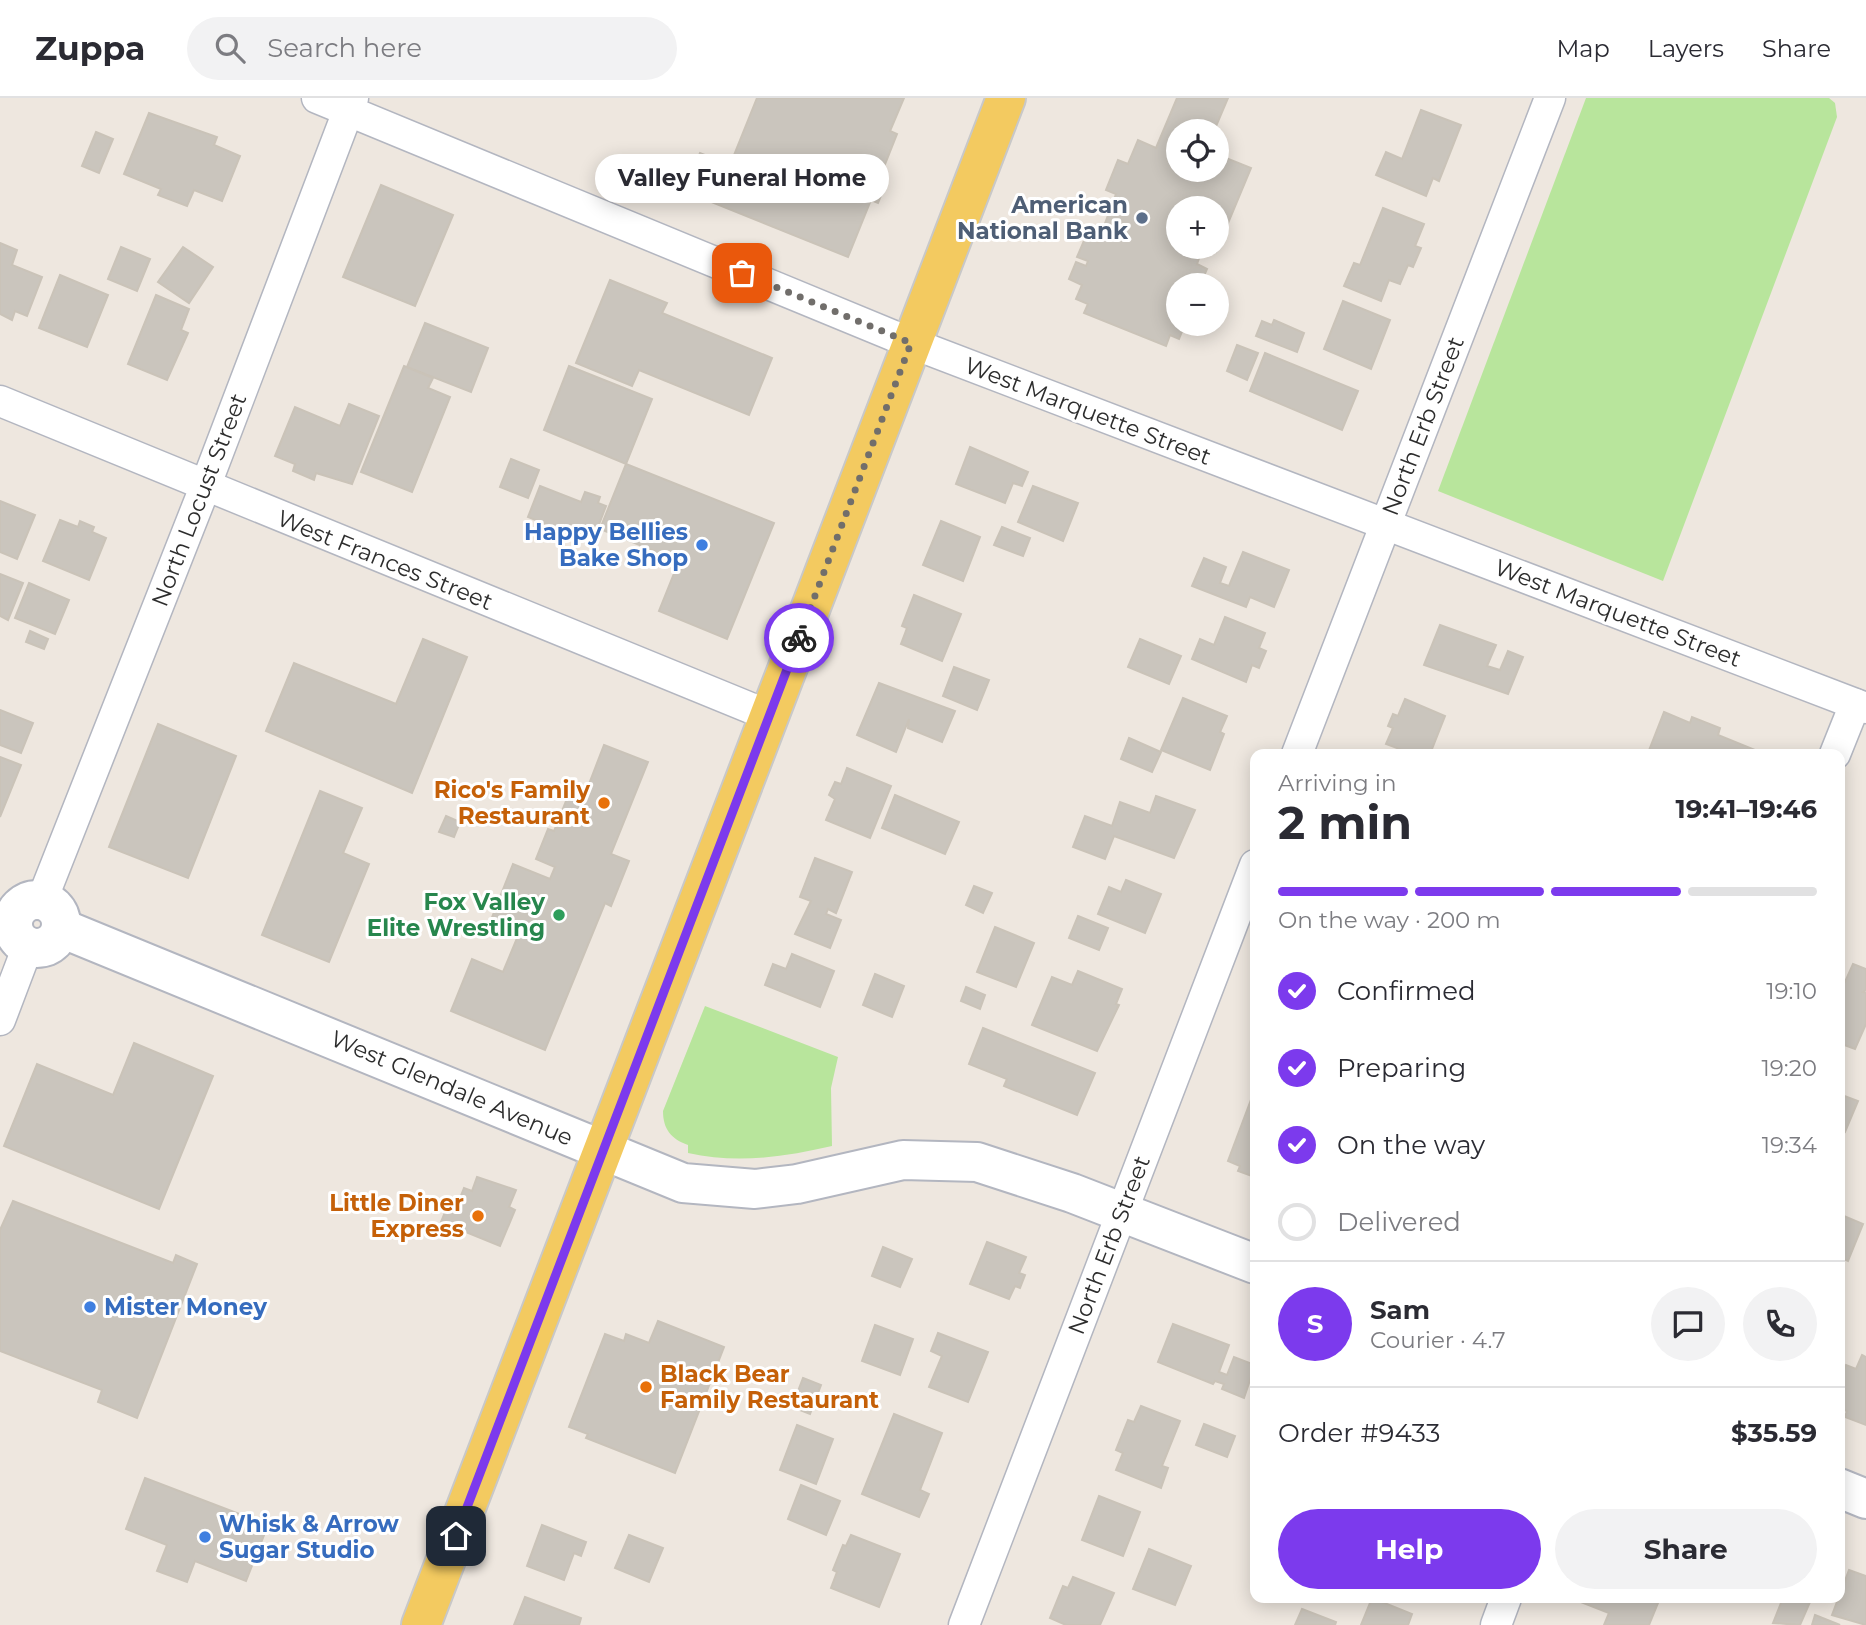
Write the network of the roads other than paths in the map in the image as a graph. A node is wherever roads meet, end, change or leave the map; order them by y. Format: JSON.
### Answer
{"nodes":[{"id":1,"x":317,"y":98,"type":"edge"},
{"id":2,"x":1006,"y":98,"type":"edge"},
{"id":3,"x":1550,"y":98,"type":"edge"},
{"id":4,"x":350,"y":104,"type":"edge"},
{"id":5,"x":911,"y":343,"type":"junction"},
{"id":6,"x":0,"y":401,"type":"edge"},
{"id":7,"x":205,"y":487,"type":"junction"},
{"id":8,"x":1386,"y":523,"type":"junction"},
{"id":9,"x":1860,"y":706,"type":"edge"},
{"id":10,"x":770,"y":716,"type":"junction"},
{"id":11,"x":1299,"y":749,"type":"edge"},
{"id":12,"x":1838,"y":749,"type":"edge"},
{"id":13,"x":1250,"y":877,"type":"edge"},
{"id":14,"x":30,"y":910,"type":"edge"},
{"id":15,"x":28,"y":946,"type":"joint"},
{"id":16,"x":0,"y":1020,"type":"edge"},
{"id":17,"x":603,"y":1151,"type":"junction"},
{"id":18,"x":1121,"y":1213,"type":"junction"},
{"id":19,"x":1250,"y":1262,"type":"edge"},
{"id":20,"x":1845,"y":1490,"type":"edge"},
{"id":21,"x":1866,"y":1499,"type":"edge"},
{"id":22,"x":1504,"y":1603,"type":"edge"},
{"id":23,"x":421,"y":1625,"type":"edge"},
{"id":24,"x":964,"y":1625,"type":"edge"},
{"id":25,"x":1496,"y":1625,"type":"edge"}],
"edges":[{"from":1,"to":4,"type":"street","name":"West Marquette Street"},
{"from":2,"to":5,"type":"main road"},
{"from":3,"to":8,"type":"street","name":"North Erb Street"},
{"from":4,"to":5,"type":"street","name":"West Marquette Street"},
{"from":4,"to":7,"type":"street","name":"North Locust Street"},
{"from":5,"to":8,"type":"street","name":"West Marquette Street"},
{"from":5,"to":10,"type":"main road"},
{"from":6,"to":7,"type":"street","name":"West Frances Street"},
{"from":7,"to":10,"type":"street","name":"West Frances Street"},
{"from":7,"to":14,"type":"street","name":"North Locust Street"},
{"from":8,"to":9,"type":"street","name":"West Marquette Street"},
{"from":8,"to":11,"type":"street","name":"North Erb Street"},
{"from":9,"to":12,"type":"street"},
{"from":10,"to":17,"type":"main road"},
{"from":13,"to":18,"type":"street","name":"North Erb Street"},
{"from":14,"to":15,"type":"street"},
{"from":14,"to":17,"type":"street","name":"West Glendale Avenue"},
{"from":15,"to":16,"type":"street"},
{"from":17,"to":18,"type":"street","name":"West Glendale Avenue"},
{"from":17,"to":23,"type":"main road"},
{"from":18,"to":19,"type":"street","name":"West Glendale Avenue"},
{"from":18,"to":24,"type":"street","name":"North Erb Street"},
{"from":20,"to":21,"type":"street"},
{"from":22,"to":25,"type":"street"}]}
